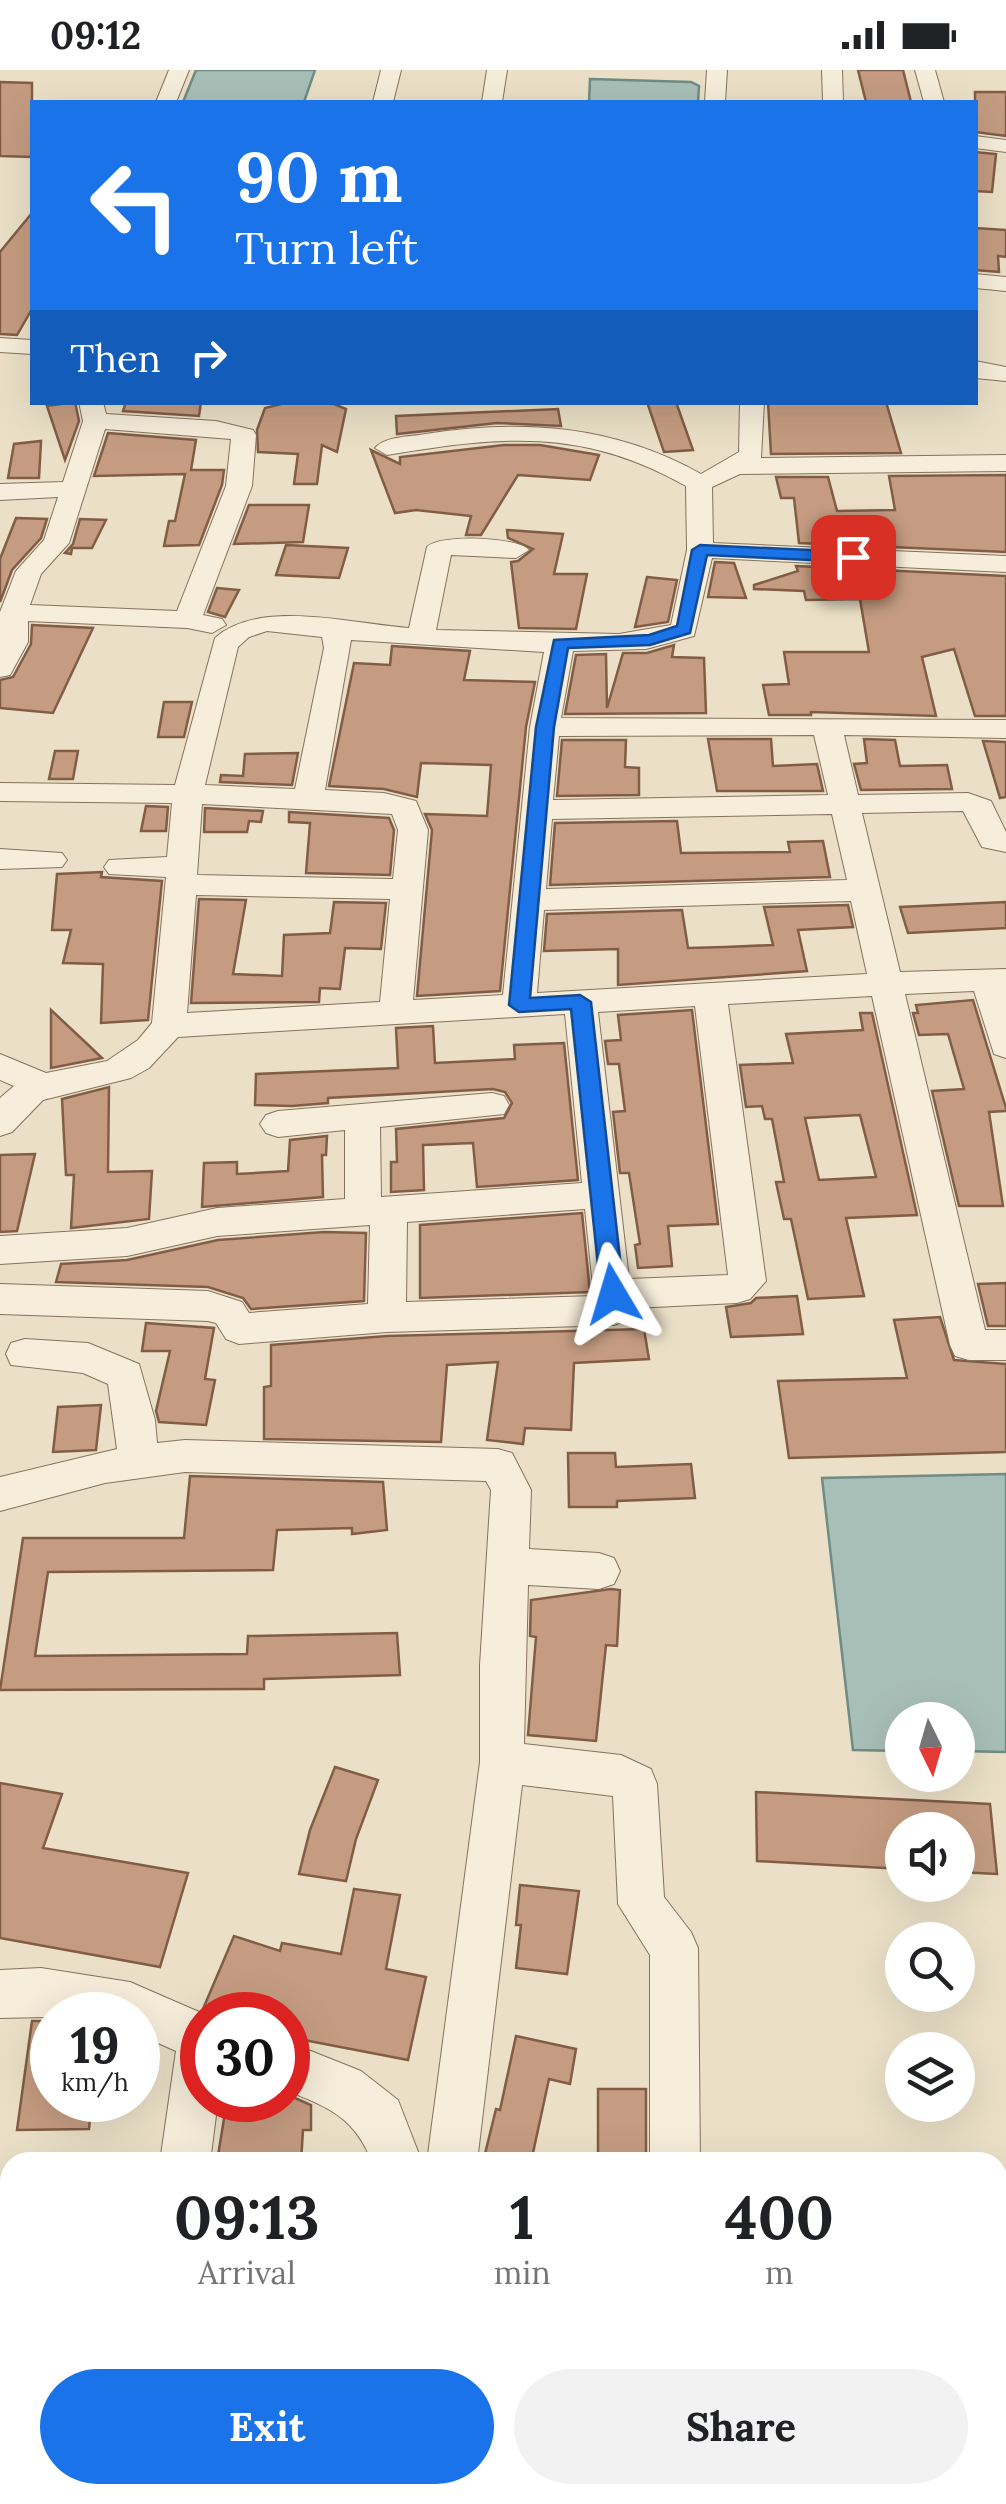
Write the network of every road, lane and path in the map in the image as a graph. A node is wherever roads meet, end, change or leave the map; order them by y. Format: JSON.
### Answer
{"nodes":[{"id":1,"x":179,"y":70,"type":"edge"},
{"id":2,"x":390,"y":70,"type":"edge"},
{"id":3,"x":498,"y":70,"type":"edge"},
{"id":4,"x":716,"y":70,"type":"edge"},
{"id":5,"x":832,"y":70,"type":"edge"},
{"id":6,"x":925,"y":70,"type":"edge"},
{"id":7,"x":167,"y":100,"type":"edge"},
{"id":8,"x":383,"y":100,"type":"edge"},
{"id":9,"x":492,"y":100,"type":"edge"},
{"id":10,"x":715,"y":100,"type":"edge"},
{"id":11,"x":833,"y":100,"type":"edge"},
{"id":12,"x":933,"y":100,"type":"edge"},
{"id":13,"x":978,"y":142,"type":"edge"},
{"id":14,"x":1006,"y":146,"type":"edge"},
{"id":15,"x":978,"y":281,"type":"edge"},
{"id":16,"x":1006,"y":284,"type":"edge"},
{"id":17,"x":0,"y":345,"type":"edge"},
{"id":18,"x":30,"y":347,"type":"edge"},
{"id":19,"x":978,"y":370,"type":"edge"},
{"id":20,"x":1006,"y":374,"type":"edge"},
{"id":21,"x":752,"y":405,"type":"edge"},
{"id":22,"x":93,"y":412,"type":"edge"},
{"id":23,"x":388,"y":448,"type":"dead end"},
{"id":24,"x":1006,"y":464,"type":"edge"},
{"id":25,"x":737,"y":466,"type":"junction"},
{"id":26,"x":700,"y":483,"type":"junction"},
{"id":27,"x":72,"y":488,"type":"junction"},
{"id":28,"x":0,"y":492,"type":"edge"},
{"id":29,"x":516,"y":550,"type":"dead end"},
{"id":30,"x":700,"y":550,"type":"junction"},
{"id":31,"x":1006,"y":564,"type":"edge"},
{"id":32,"x":0,"y":566,"type":"edge"},
{"id":33,"x":34,"y":566,"type":"junction"},
{"id":34,"x":10,"y":609,"type":"edge"},
{"id":35,"x":187,"y":620,"type":"junction"},
{"id":36,"x":335,"y":629,"type":"junction"},
{"id":37,"x":240,"y":631,"type":"junction"},
{"id":38,"x":421,"y":636,"type":"junction"},
{"id":39,"x":560,"y":643,"type":"junction"},
{"id":40,"x":0,"y":669,"type":"edge"},
{"id":41,"x":828,"y":726,"type":"junction"},
{"id":42,"x":545,"y":727,"type":"junction"},
{"id":43,"x":1006,"y":729,"type":"edge"},
{"id":44,"x":0,"y":792,"type":"edge"},
{"id":45,"x":188,"y":794,"type":"junction"},
{"id":46,"x":308,"y":799,"type":"junction"},
{"id":47,"x":844,"y":802,"type":"junction"},
{"id":48,"x":538,"y":810,"type":"junction"},
{"id":49,"x":1006,"y":842,"type":"edge"},
{"id":50,"x":0,"y":859,"type":"edge"},
{"id":51,"x":51,"y":860,"type":"dead end"},
{"id":52,"x":120,"y":867,"type":"dead end"},
{"id":53,"x":182,"y":876,"type":"junction"},
{"id":54,"x":407,"y":889,"type":"junction"},
{"id":55,"x":864,"y":890,"type":"junction"},
{"id":56,"x":529,"y":900,"type":"junction"},
{"id":57,"x":997,"y":980,"type":"edge"},
{"id":58,"x":886,"y":983,"type":"junction"},
{"id":59,"x":710,"y":994,"type":"junction"},
{"id":60,"x":580,"y":1002,"type":"junction"},
{"id":61,"x":519,"y":1005,"type":"junction"},
{"id":62,"x":395,"y":1014,"type":"junction"},
{"id":63,"x":169,"y":1026,"type":"junction"},
{"id":64,"x":1006,"y":1046,"type":"edge"},
{"id":65,"x":0,"y":1066,"type":"edge"},
{"id":66,"x":40,"y":1084,"type":"junction"},
{"id":67,"x":492,"y":1104,"type":"dead end"},
{"id":68,"x":362,"y":1116,"type":"junction"},
{"id":69,"x":2,"y":1118,"type":"edge"},
{"id":70,"x":278,"y":1124,"type":"dead end"},
{"id":71,"x":601,"y":1195,"type":"junction"},
{"id":72,"x":376,"y":1210,"type":"junction"},
{"id":73,"x":0,"y":1250,"type":"edge"},
{"id":74,"x":613,"y":1294,"type":"junction"},
{"id":75,"x":0,"y":1299,"type":"edge"},
{"id":76,"x":388,"y":1317,"type":"junction"},
{"id":77,"x":1006,"y":1345,"type":"edge"},
{"id":78,"x":25,"y":1354,"type":"dead end"},
{"id":79,"x":138,"y":1462,"type":"junction"},
{"id":80,"x":0,"y":1494,"type":"edge"},
{"id":81,"x":508,"y":1566,"type":"junction"},
{"id":82,"x":599,"y":1571,"type":"dead end"},
{"id":83,"x":502,"y":1762,"type":"junction"},
{"id":84,"x":0,"y":1994,"type":"edge"},
{"id":85,"x":180,"y":2028,"type":"edge"},
{"id":86,"x":310,"y":2075,"type":"edge"},
{"id":87,"x":190,"y":2122,"type":"edge"},
{"id":88,"x":186,"y":2152,"type":"edge"},
{"id":89,"x":393,"y":2152,"type":"edge"},
{"id":90,"x":453,"y":2152,"type":"edge"},
{"id":91,"x":675,"y":2152,"type":"edge"}],
"edges":[{"from":1,"to":7,"type":"street"},
{"from":2,"to":8,"type":"street"},
{"from":3,"to":9,"type":"street"},
{"from":4,"to":10,"type":"street"},
{"from":5,"to":11,"type":"street"},
{"from":6,"to":12,"type":"street"},
{"from":13,"to":14,"type":"street"},
{"from":15,"to":16,"type":"street"},
{"from":17,"to":18,"type":"street"},
{"from":19,"to":20,"type":"street"},
{"from":21,"to":25,"type":"street"},
{"from":22,"to":27,"type":"street"},
{"from":22,"to":35,"type":"street"},
{"from":23,"to":26,"type":"street"},
{"from":24,"to":25,"type":"street"},
{"from":25,"to":26,"type":"street"},
{"from":26,"to":30,"type":"street"},
{"from":27,"to":28,"type":"street"},
{"from":27,"to":33,"type":"street"},
{"from":29,"to":38,"type":"street"},
{"from":30,"to":31,"type":"street"},
{"from":30,"to":39,"type":"street"},
{"from":32,"to":33,"type":"street"},
{"from":33,"to":34,"type":"street"},
{"from":34,"to":35,"type":"street"},
{"from":34,"to":40,"type":"street"},
{"from":35,"to":37,"type":"street"},
{"from":36,"to":37,"type":"street"},
{"from":36,"to":38,"type":"street"},
{"from":36,"to":46,"type":"street"},
{"from":37,"to":45,"type":"street"},
{"from":38,"to":39,"type":"street"},
{"from":39,"to":42,"type":"street"},
{"from":41,"to":42,"type":"street"},
{"from":41,"to":43,"type":"street"},
{"from":41,"to":47,"type":"street"},
{"from":42,"to":48,"type":"street"},
{"from":44,"to":45,"type":"street"},
{"from":45,"to":46,"type":"street"},
{"from":45,"to":53,"type":"street"},
{"from":46,"to":54,"type":"street"},
{"from":47,"to":48,"type":"street"},
{"from":47,"to":49,"type":"street"},
{"from":47,"to":55,"type":"street"},
{"from":48,"to":56,"type":"street"},
{"from":50,"to":51,"type":"street"},
{"from":52,"to":53,"type":"street"},
{"from":53,"to":54,"type":"street"},
{"from":53,"to":63,"type":"street"},
{"from":54,"to":62,"type":"street"},
{"from":55,"to":56,"type":"street"},
{"from":55,"to":58,"type":"street"},
{"from":56,"to":61,"type":"street"},
{"from":57,"to":58,"type":"street"},
{"from":57,"to":64,"type":"street"},
{"from":58,"to":59,"type":"street"},
{"from":58,"to":77,"type":"street"},
{"from":59,"to":60,"type":"street"},
{"from":59,"to":74,"type":"street"},
{"from":60,"to":61,"type":"street"},
{"from":60,"to":71,"type":"street"},
{"from":61,"to":62,"type":"street"},
{"from":62,"to":63,"type":"street"},
{"from":63,"to":66,"type":"street"},
{"from":65,"to":66,"type":"street"},
{"from":66,"to":69,"type":"street"},
{"from":67,"to":68,"type":"street"},
{"from":68,"to":70,"type":"street"},
{"from":68,"to":72,"type":"street"},
{"from":71,"to":72,"type":"street"},
{"from":71,"to":74,"type":"street"},
{"from":72,"to":73,"type":"street"},
{"from":72,"to":76,"type":"street"},
{"from":74,"to":76,"type":"street"},
{"from":75,"to":76,"type":"street"},
{"from":78,"to":79,"type":"street"},
{"from":79,"to":80,"type":"street"},
{"from":79,"to":81,"type":"street"},
{"from":81,"to":82,"type":"street"},
{"from":81,"to":83,"type":"street"},
{"from":83,"to":90,"type":"street"},
{"from":83,"to":91,"type":"street"},
{"from":84,"to":85,"type":"street"},
{"from":86,"to":89,"type":"street"},
{"from":87,"to":88,"type":"street"}]}
